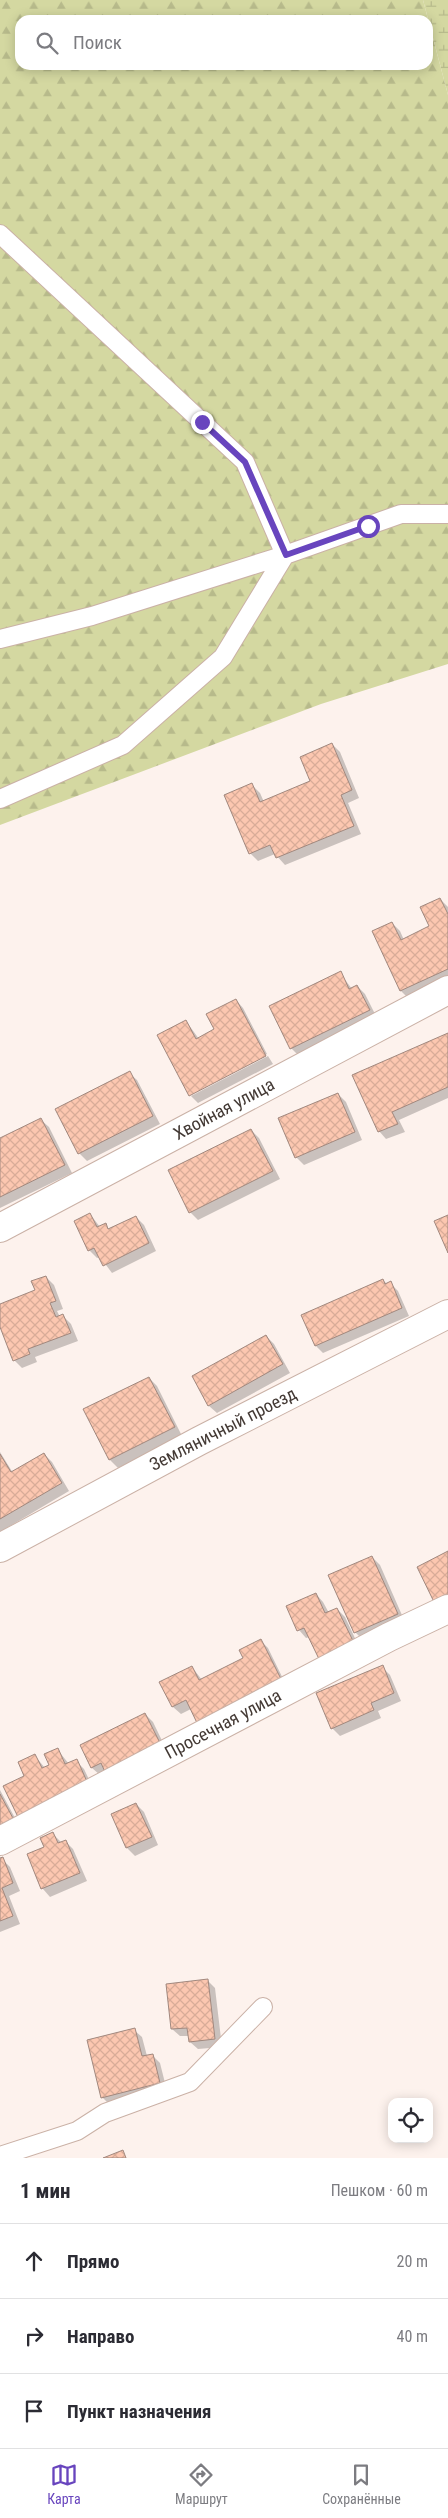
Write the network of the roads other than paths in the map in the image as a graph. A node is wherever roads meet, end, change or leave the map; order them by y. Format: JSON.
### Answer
{"nodes":[{"id":1,"x":0,"y":234,"type":"edge"},
{"id":2,"x":448,"y":514,"type":"edge"},
{"id":3,"x":286,"y":555,"type":"junction"},
{"id":4,"x":0,"y":639,"type":"edge"},
{"id":5,"x":0,"y":800,"type":"edge"},
{"id":6,"x":448,"y":990,"type":"edge"},
{"id":7,"x":0,"y":1228,"type":"edge"},
{"id":8,"x":448,"y":1314,"type":"edge"},
{"id":9,"x":0,"y":1548,"type":"edge"},
{"id":10,"x":448,"y":1609,"type":"edge"},
{"id":11,"x":0,"y":1841,"type":"edge"},
{"id":12,"x":263,"y":2007,"type":"dead end"},
{"id":13,"x":0,"y":2156,"type":"edge"}],
"edges":[{"from":1,"to":3,"type":"lane"},
{"from":2,"to":3,"type":"lane"},
{"from":3,"to":4,"type":"lane"},
{"from":3,"to":5,"type":"lane"},
{"from":6,"to":7,"type":"street","name":"Хвойная улица"},
{"from":8,"to":9,"type":"street","name":"Земляничный проезд"},
{"from":10,"to":11,"type":"street","name":"Просечная улица"},
{"from":12,"to":13,"type":"lane"}]}
